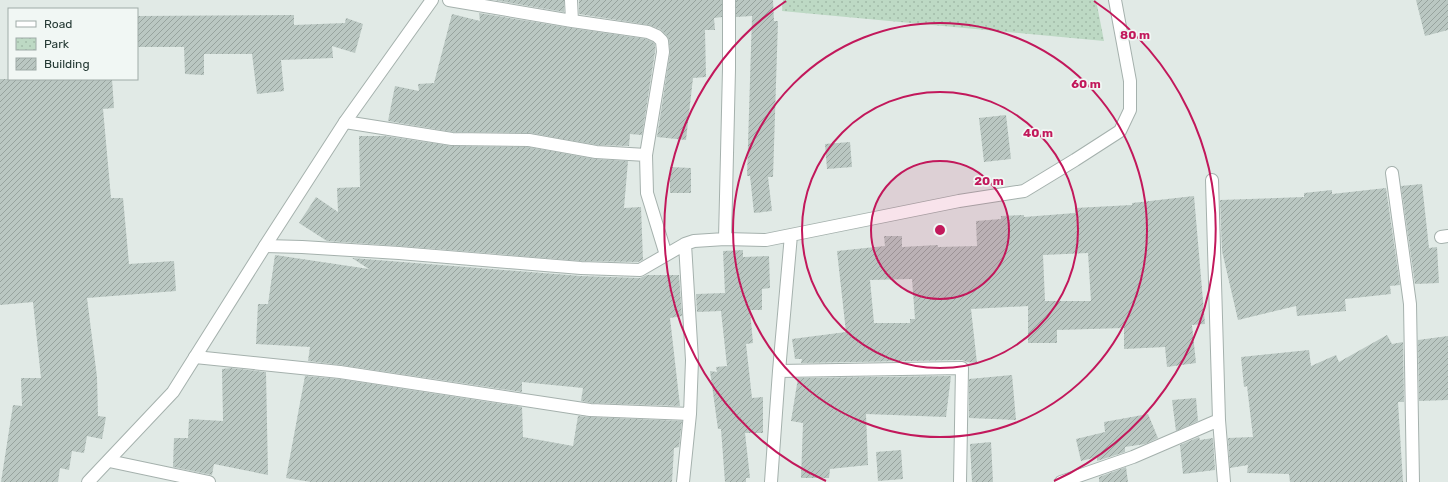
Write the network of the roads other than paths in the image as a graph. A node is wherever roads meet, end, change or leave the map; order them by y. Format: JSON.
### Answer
{"nodes":[{"id":1,"x":432,"y":0,"type":"edge"},
{"id":2,"x":449,"y":0,"type":"edge"},
{"id":3,"x":572,"y":0,"type":"edge"},
{"id":4,"x":729,"y":0,"type":"edge"},
{"id":5,"x":1114,"y":0,"type":"edge"},
{"id":6,"x":572,"y":21,"type":"junction"},
{"id":7,"x":345,"y":122,"type":"junction"},
{"id":8,"x":646,"y":155,"type":"junction"},
{"id":9,"x":1392,"y":173,"type":"dead end"},
{"id":10,"x":1212,"y":180,"type":"dead end"},
{"id":11,"x":791,"y":236,"type":"junction"},
{"id":12,"x":725,"y":239,"type":"junction"},
{"id":13,"x":685,"y":244,"type":"junction"},
{"id":14,"x":265,"y":246,"type":"junction"},
{"id":15,"x":666,"y":255,"type":"junction"},
{"id":16,"x":195,"y":357,"type":"junction"},
{"id":17,"x":779,"y":371,"type":"junction"},
{"id":18,"x":690,"y":414,"type":"junction"},
{"id":19,"x":1219,"y":420,"type":"junction"},
{"id":20,"x":109,"y":461,"type":"junction"},
{"id":21,"x":88,"y":482,"type":"edge"},
{"id":22,"x":209,"y":482,"type":"edge"},
{"id":23,"x":683,"y":482,"type":"edge"},
{"id":24,"x":771,"y":482,"type":"edge"},
{"id":25,"x":960,"y":482,"type":"edge"},
{"id":26,"x":1061,"y":482,"type":"edge"},
{"id":27,"x":1224,"y":482,"type":"edge"},
{"id":28,"x":1413,"y":482,"type":"edge"}],
"edges":[{"from":1,"to":7,"type":"street"},
{"from":2,"to":6,"type":"street"},
{"from":3,"to":6,"type":"street"},
{"from":4,"to":12,"type":"street"},
{"from":5,"to":11,"type":"street"},
{"from":6,"to":8,"type":"street"},
{"from":7,"to":8,"type":"street"},
{"from":7,"to":14,"type":"street"},
{"from":8,"to":15,"type":"street"},
{"from":9,"to":28,"type":"street"},
{"from":10,"to":19,"type":"street"},
{"from":11,"to":12,"type":"street"},
{"from":11,"to":17,"type":"street"},
{"from":12,"to":13,"type":"street"},
{"from":13,"to":15,"type":"street"},
{"from":13,"to":18,"type":"street"},
{"from":14,"to":15,"type":"street"},
{"from":14,"to":16,"type":"street"},
{"from":16,"to":18,"type":"street"},
{"from":16,"to":20,"type":"street"},
{"from":17,"to":24,"type":"street"},
{"from":17,"to":25,"type":"street"},
{"from":18,"to":23,"type":"street"},
{"from":19,"to":26,"type":"street"},
{"from":19,"to":27,"type":"street"},
{"from":20,"to":21,"type":"street"},
{"from":20,"to":22,"type":"street"}]}
